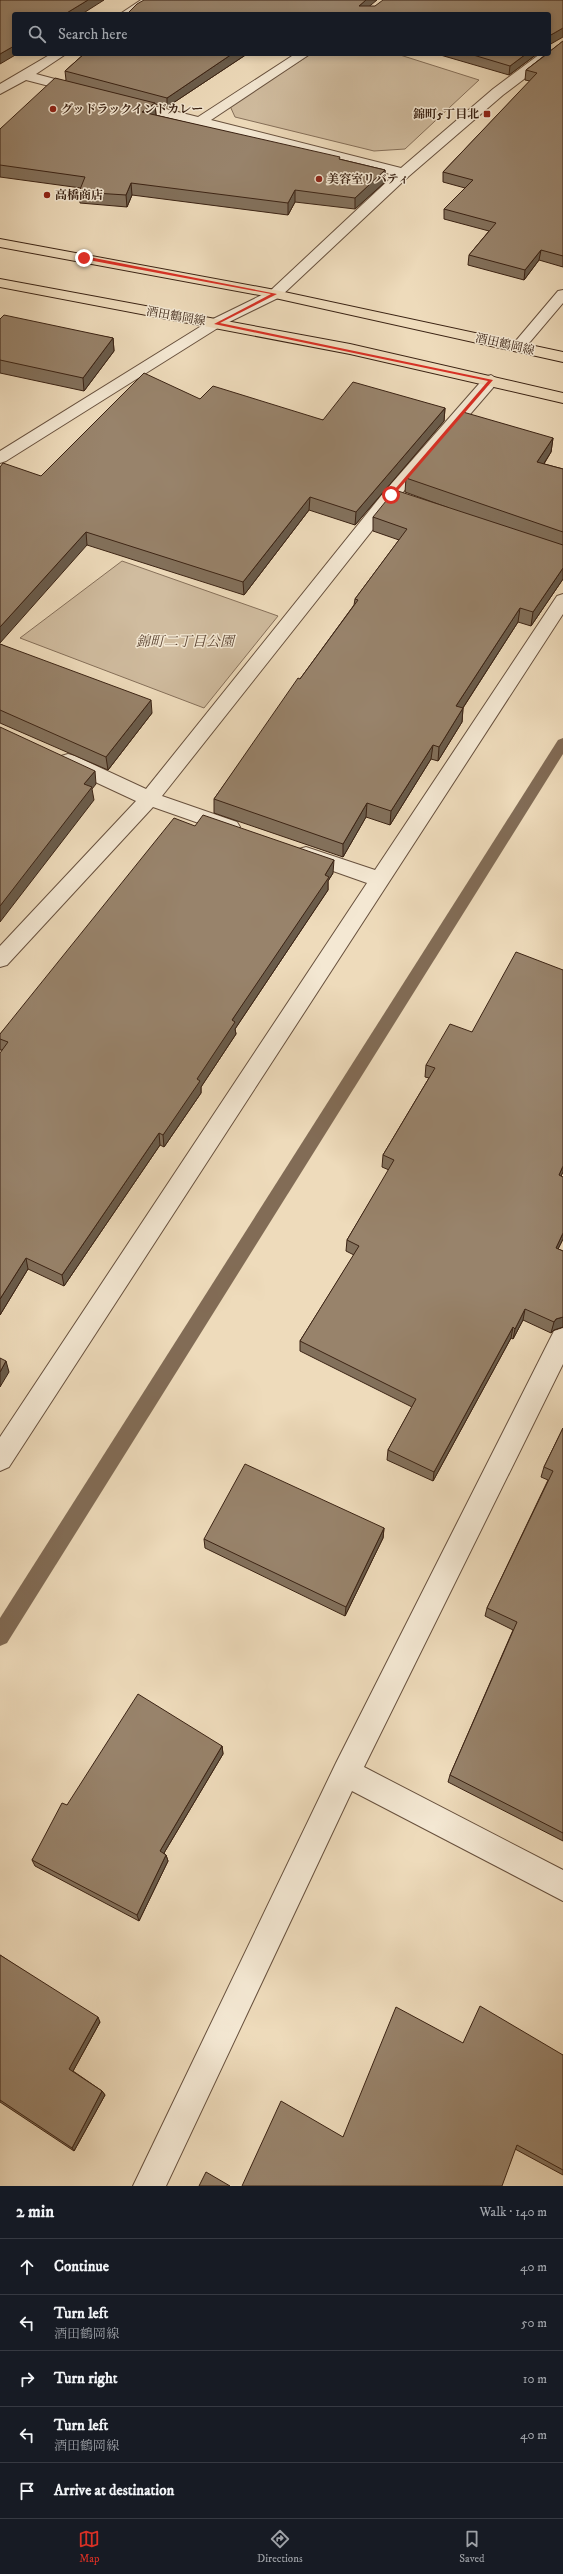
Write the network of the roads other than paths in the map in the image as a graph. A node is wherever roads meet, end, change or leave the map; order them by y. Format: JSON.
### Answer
{"nodes":[{"id":1,"x":150,"y":0,"type":"edge"},
{"id":2,"x":129,"y":12,"type":"edge"},
{"id":3,"x":57,"y":56,"type":"edge"},
{"id":4,"x":301,"y":56,"type":"edge"},
{"id":5,"x":545,"y":56,"type":"edge"},
{"id":6,"x":24,"y":75,"type":"junction"},
{"id":7,"x":0,"y":90,"type":"edge"},
{"id":8,"x":93,"y":94,"type":"edge"},
{"id":9,"x":116,"y":100,"type":"edge"},
{"id":10,"x":200,"y":122,"type":"junction"},
{"id":11,"x":404,"y":173,"type":"junction"},
{"id":12,"x":0,"y":243,"type":"edge"},
{"id":13,"x":0,"y":284,"type":"edge"},
{"id":14,"x":275,"y":294,"type":"junction"},
{"id":15,"x":563,"y":294,"type":"edge"},
{"id":16,"x":216,"y":323,"type":"junction"},
{"id":17,"x":519,"y":346,"type":"junction"},
{"id":18,"x":563,"y":357,"type":"edge"},
{"id":19,"x":491,"y":380,"type":"junction"},
{"id":20,"x":563,"y":398,"type":"edge"},
{"id":21,"x":0,"y":458,"type":"edge"},
{"id":22,"x":563,"y":600,"type":"edge"},
{"id":23,"x":50,"y":752,"type":"edge"},
{"id":24,"x":149,"y":799,"type":"junction"},
{"id":25,"x":245,"y":833,"type":"edge"},
{"id":26,"x":290,"y":848,"type":"edge"},
{"id":27,"x":378,"y":879,"type":"junction"},
{"id":28,"x":0,"y":959,"type":"edge"},
{"id":29,"x":563,"y":1339,"type":"edge"},
{"id":30,"x":0,"y":1459,"type":"edge"},
{"id":31,"x":346,"y":1773,"type":"junction"},
{"id":32,"x":563,"y":1886,"type":"edge"},
{"id":33,"x":149,"y":2186,"type":"edge"}],
"edges":[{"from":1,"to":2,"type":"street"},
{"from":3,"to":6,"type":"street"},
{"from":4,"to":10,"type":"street"},
{"from":5,"to":11,"type":"street"},
{"from":6,"to":7,"type":"street"},
{"from":6,"to":8,"type":"street"},
{"from":9,"to":10,"type":"street"},
{"from":10,"to":11,"type":"street"},
{"from":11,"to":14,"type":"street"},
{"from":12,"to":14,"type":"main road","name":"酒田鶴岡線"},
{"from":13,"to":16,"type":"main road","name":"酒田鶴岡線"},
{"from":14,"to":16,"type":"street"},
{"from":14,"to":17,"type":"main road","name":"酒田鶴岡線"},
{"from":15,"to":17,"type":"street"},
{"from":16,"to":19,"type":"main road","name":"酒田鶴岡線"},
{"from":16,"to":21,"type":"street"},
{"from":17,"to":18,"type":"main road","name":"酒田鶴岡線"},
{"from":19,"to":20,"type":"main road","name":"酒田鶴岡線"},
{"from":19,"to":24,"type":"street"},
{"from":22,"to":27,"type":"street"},
{"from":23,"to":24,"type":"street"},
{"from":24,"to":25,"type":"street"},
{"from":24,"to":28,"type":"street"},
{"from":26,"to":27,"type":"street"},
{"from":27,"to":30,"type":"street"},
{"from":29,"to":31,"type":"street"},
{"from":31,"to":32,"type":"street"},
{"from":31,"to":33,"type":"street"}]}
